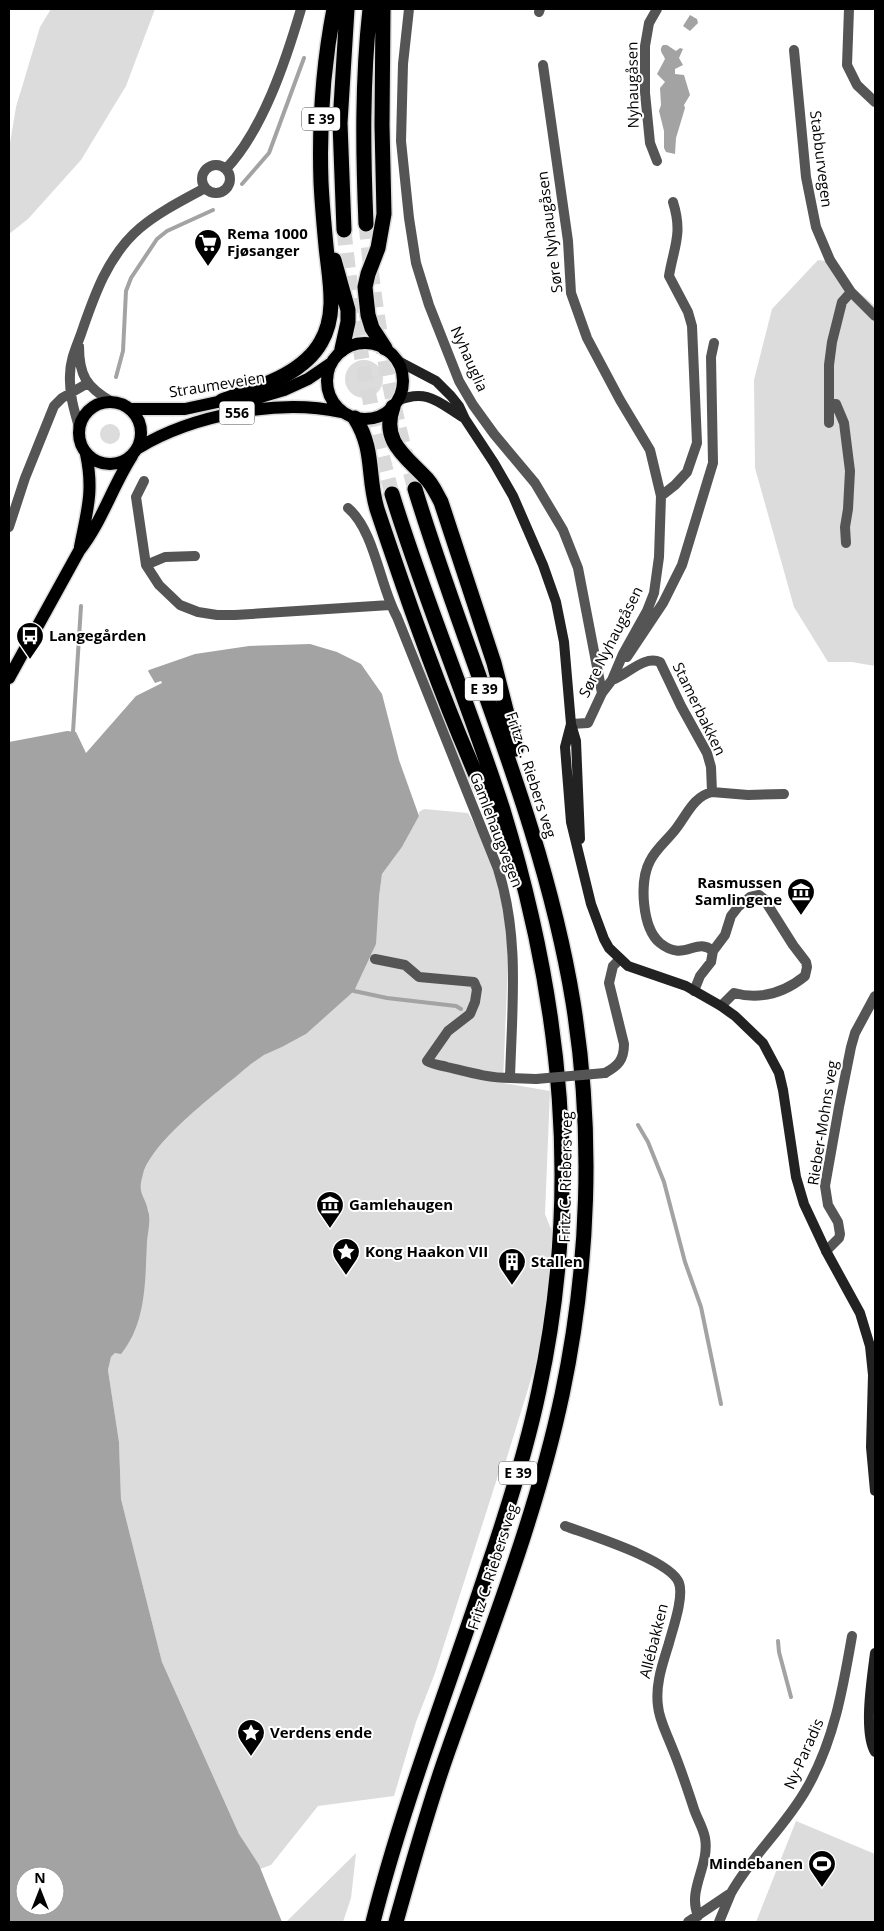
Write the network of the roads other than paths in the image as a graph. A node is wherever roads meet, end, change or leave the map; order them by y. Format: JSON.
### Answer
{"nodes":[{"id":1,"x":301,"y":9,"type":"edge"},
{"id":2,"x":334,"y":9,"type":"edge"},
{"id":3,"x":347,"y":9,"type":"edge"},
{"id":4,"x":370,"y":9,"type":"edge"},
{"id":5,"x":384,"y":9,"type":"edge"},
{"id":6,"x":409,"y":9,"type":"edge"},
{"id":7,"x":657,"y":9,"type":"edge"},
{"id":8,"x":849,"y":9,"type":"edge"},
{"id":9,"x":794,"y":50,"type":"dead end"},
{"id":10,"x":543,"y":65,"type":"dead end"},
{"id":11,"x":875,"y":102,"type":"edge"},
{"id":12,"x":658,"y":161,"type":"dead end"},
{"id":13,"x":226,"y":169,"type":"junction"},
{"id":14,"x":205,"y":188,"type":"junction"},
{"id":15,"x":673,"y":202,"type":"dead end"},
{"id":16,"x":366,"y":224,"type":"tunnel mouth"},
{"id":17,"x":324,"y":230,"type":"junction"},
{"id":18,"x":344,"y":230,"type":"tunnel mouth"},
{"id":19,"x":851,"y":292,"type":"junction"},
{"id":20,"x":875,"y":316,"type":"edge"},
{"id":21,"x":79,"y":340,"type":"junction"},
{"id":22,"x":714,"y":343,"type":"dead end"},
{"id":23,"x":385,"y":348,"type":"junction"},
{"id":24,"x":342,"y":350,"type":"junction"},
{"id":25,"x":398,"y":361,"type":"junction"},
{"id":26,"x":330,"y":364,"type":"junction"},
{"id":27,"x":88,"y":383,"type":"junction"},
{"id":28,"x":71,"y":392,"type":"junction"},
{"id":29,"x":222,"y":401,"type":"junction"},
{"id":30,"x":112,"y":402,"type":"junction"},
{"id":31,"x":395,"y":404,"type":"junction"},
{"id":32,"x":829,"y":404,"type":"junction"},
{"id":33,"x":130,"y":409,"type":"junction"},
{"id":34,"x":348,"y":415,"type":"junction"},
{"id":35,"x":465,"y":419,"type":"junction"},
{"id":36,"x":829,"y":423,"type":"dead end"},
{"id":37,"x":79,"y":427,"type":"junction"},
{"id":38,"x":135,"y":452,"type":"junction"},
{"id":39,"x":86,"y":454,"type":"junction"},
{"id":40,"x":144,"y":481,"type":"dead end"},
{"id":41,"x":415,"y":489,"type":"tunnel mouth"},
{"id":42,"x":392,"y":494,"type":"tunnel mouth"},
{"id":43,"x":662,"y":496,"type":"junction"},
{"id":44,"x":348,"y":508,"type":"dead end"},
{"id":45,"x":9,"y":527,"type":"edge"},
{"id":46,"x":846,"y":543,"type":"dead end"},
{"id":47,"x":79,"y":551,"type":"junction"},
{"id":48,"x":195,"y":556,"type":"dead end"},
{"id":49,"x":146,"y":565,"type":"junction"},
{"id":50,"x":390,"y":605,"type":"junction"},
{"id":51,"x":620,"y":663,"type":"junction"},
{"id":52,"x":9,"y":678,"type":"edge"},
{"id":53,"x":612,"y":680,"type":"junction"},
{"id":54,"x":602,"y":693,"type":"junction"},
{"id":55,"x":571,"y":724,"type":"junction"},
{"id":56,"x":712,"y":792,"type":"junction"},
{"id":57,"x":784,"y":794,"type":"dead end"},
{"id":58,"x":513,"y":844,"type":"junction"},
{"id":59,"x":549,"y":889,"type":"junction"},
{"id":60,"x":713,"y":951,"type":"junction"},
{"id":61,"x":375,"y":959,"type":"dead end"},
{"id":62,"x":620,"y":959,"type":"junction"},
{"id":63,"x":694,"y":991,"type":"junction"},
{"id":64,"x":875,"y":996,"type":"edge"},
{"id":65,"x":721,"y":1006,"type":"junction"},
{"id":66,"x":510,"y":1078,"type":"junction"},
{"id":67,"x":826,"y":1251,"type":"junction"},
{"id":68,"x":875,"y":1491,"type":"edge"},
{"id":69,"x":565,"y":1526,"type":"dead end"},
{"id":70,"x":852,"y":1636,"type":"dead end"},
{"id":71,"x":875,"y":1653,"type":"edge"},
{"id":72,"x":875,"y":1752,"type":"edge"},
{"id":73,"x":731,"y":1893,"type":"junction"},
{"id":74,"x":698,"y":1916,"type":"junction"},
{"id":75,"x":372,"y":1922,"type":"edge"},
{"id":76,"x":396,"y":1922,"type":"edge"},
{"id":77,"x":688,"y":1922,"type":"edge"},
{"id":78,"x":719,"y":1922,"type":"edge"}],
"edges":[{"from":1,"to":13,"type":"street"},
{"from":2,"to":17,"type":"highway","number":"E 39"},
{"from":3,"to":18,"type":"highway","number":"E 39"},
{"from":4,"to":16,"type":"highway"},
{"from":5,"to":23,"type":"highway"},
{"from":6,"to":54,"type":"street","name":"Nyhauglia"},
{"from":7,"to":12,"type":"street","name":"Nyhaugåsen"},
{"from":8,"to":11,"type":"street"},
{"from":9,"to":19,"type":"street","name":"Stabburvegen"},
{"from":10,"to":43,"type":"street","name":"Søre Nyhaugåsen"},
{"from":13,"to":14,"type":"street"},
{"from":13,"to":14,"type":"street"},
{"from":14,"to":21,"type":"street"},
{"from":15,"to":43,"type":"street"},
{"from":17,"to":24,"type":"highway","number":"E 39"},
{"from":17,"to":29,"type":"highway","number":"E 39"},
{"from":19,"to":20,"type":"street","name":"Stabburvegen"},
{"from":19,"to":32,"type":"street"},
{"from":21,"to":27,"type":"street"},
{"from":21,"to":28,"type":"street"},
{"from":22,"to":51,"type":"street"},
{"from":23,"to":24,"type":"main road"},
{"from":23,"to":25,"type":"main road"},
{"from":24,"to":26,"type":"main road","number":"E 39"},
{"from":25,"to":31,"type":"main road","number":"E 39"},
{"from":25,"to":35,"type":"main road"},
{"from":26,"to":29,"type":"main road","name":"Straumeveien","number":"556"},
{"from":26,"to":34,"type":"main road","number":"E 39"},
{"from":27,"to":28,"type":"street"},
{"from":27,"to":30,"type":"street"},
{"from":28,"to":37,"type":"street"},
{"from":28,"to":45,"type":"street"},
{"from":29,"to":33,"type":"main road","name":"Straumeveien","number":"556"},
{"from":30,"to":33,"type":"main road","number":"556"},
{"from":30,"to":37,"type":"main road"},
{"from":31,"to":34,"type":"main road"},
{"from":31,"to":35,"type":"main road"},
{"from":31,"to":59,"type":"highway","number":"E 39"},
{"from":32,"to":36,"type":"street"},
{"from":32,"to":46,"type":"street"},
{"from":33,"to":38,"type":"main road","number":"556"},
{"from":34,"to":38,"type":"main road","name":"Straumeveien","number":"556"},
{"from":34,"to":58,"type":"highway","number":"E 39"},
{"from":35,"to":55,"type":"main road"},
{"from":37,"to":39,"type":"main road","number":"556"},
{"from":38,"to":39,"type":"main road","number":"556"},
{"from":38,"to":47,"type":"main road","name":"Straumeveien","number":"556"},
{"from":39,"to":47,"type":"main road","name":"Straumeveien","number":"556"},
{"from":40,"to":49,"type":"street"},
{"from":41,"to":59,"type":"highway","name":"Fritz C. Riebers veg","number":"E 39"},
{"from":42,"to":58,"type":"highway","name":"Fritz C. Riebers veg","number":"E 39"},
{"from":43,"to":51,"type":"street","name":"Søre Nyhaugåsen"},
{"from":44,"to":50,"type":"street","name":"Gamlehaugvegen"},
{"from":47,"to":52,"type":"main road","name":"Straumeveien","number":"556"},
{"from":48,"to":49,"type":"street"},
{"from":49,"to":50,"type":"street"},
{"from":50,"to":66,"type":"street","name":"Gamlehaugvegen"},
{"from":51,"to":53,"type":"street","name":"Søre Nyhaugåsen"},
{"from":53,"to":54,"type":"street","name":"Søre Nyhaugåsen"},
{"from":53,"to":56,"type":"street","name":"Stamerbakken"},
{"from":54,"to":55,"type":"street","name":"Søre Nyhaugåsen"},
{"from":55,"to":62,"type":"main road"},
{"from":56,"to":57,"type":"street"},
{"from":56,"to":60,"type":"street"},
{"from":58,"to":75,"type":"highway","name":"Fritz C. Riebers veg","number":"E 39"},
{"from":59,"to":76,"type":"highway","name":"Fritz C. Riebers veg","number":"E 39"},
{"from":60,"to":63,"type":"street"},
{"from":60,"to":65,"type":"street"},
{"from":61,"to":66,"type":"street"},
{"from":62,"to":63,"type":"main road"},
{"from":62,"to":66,"type":"street","bridge":true},
{"from":63,"to":65,"type":"main road"},
{"from":64,"to":67,"type":"street","name":"Rieber-Mohns veg"},
{"from":65,"to":67,"type":"main road"},
{"from":67,"to":68,"type":"main road"},
{"from":69,"to":74,"type":"street","name":"Allébakken"},
{"from":70,"to":73,"type":"street","name":"Ny-Paradis"},
{"from":71,"to":72,"type":"main road"},
{"from":73,"to":74,"type":"street","name":"Ny-Paradis"},
{"from":73,"to":78,"type":"street","name":"Ny-Paradis"},
{"from":74,"to":77,"type":"street","name":"Ny-Paradis"}]}
